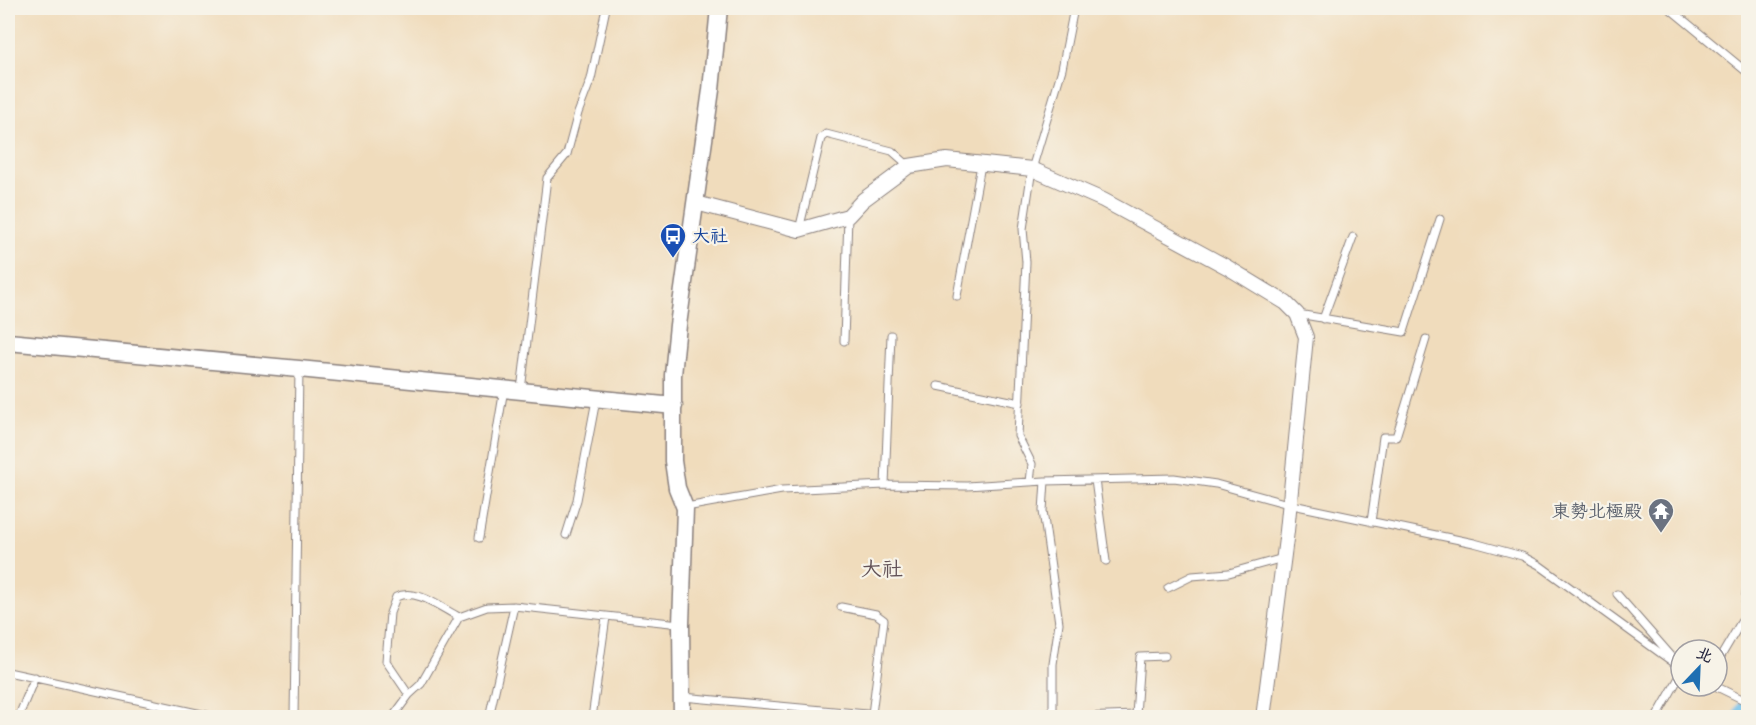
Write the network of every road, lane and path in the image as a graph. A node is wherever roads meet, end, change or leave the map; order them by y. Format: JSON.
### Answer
{"nodes":[{"id":1,"x":606,"y":8,"type":"edge"},
{"id":2,"x":719,"y":8,"type":"edge"},
{"id":3,"x":1074,"y":8,"type":"edge"},
{"id":4,"x":1669,"y":8,"type":"edge"},
{"id":5,"x":1749,"y":73,"type":"edge"},
{"id":6,"x":981,"y":165,"type":"junction"},
{"id":7,"x":909,"y":166,"type":"junction"},
{"id":8,"x":1032,"y":169,"type":"junction"},
{"id":9,"x":696,"y":203,"type":"junction"},
{"id":10,"x":848,"y":216,"type":"junction"},
{"id":11,"x":1440,"y":219,"type":"dead end"},
{"id":12,"x":799,"y":230,"type":"junction"},
{"id":13,"x":1353,"y":237,"type":"dead end"},
{"id":14,"x":957,"y":296,"type":"dead end"},
{"id":15,"x":1297,"y":314,"type":"junction"},
{"id":16,"x":1323,"y":319,"type":"junction"},
{"id":17,"x":891,"y":335,"type":"dead end"},
{"id":18,"x":1426,"y":339,"type":"dead end"},
{"id":19,"x":844,"y":341,"type":"dead end"},
{"id":20,"x":8,"y":342,"type":"edge"},
{"id":21,"x":299,"y":369,"type":"junction"},
{"id":22,"x":938,"y":386,"type":"dead end"},
{"id":23,"x":504,"y":389,"type":"junction"},
{"id":24,"x":521,"y":390,"type":"junction"},
{"id":25,"x":596,"y":399,"type":"junction"},
{"id":26,"x":1020,"y":403,"type":"junction"},
{"id":27,"x":674,"y":406,"type":"junction"},
{"id":28,"x":1095,"y":480,"type":"junction"},
{"id":29,"x":1045,"y":481,"type":"junction"},
{"id":30,"x":1030,"y":482,"type":"junction"},
{"id":31,"x":885,"y":485,"type":"junction"},
{"id":32,"x":1288,"y":504,"type":"junction"},
{"id":33,"x":685,"y":508,"type":"junction"},
{"id":34,"x":1371,"y":522,"type":"junction"},
{"id":35,"x":566,"y":535,"type":"dead end"},
{"id":36,"x":479,"y":538,"type":"dead end"},
{"id":37,"x":1284,"y":557,"type":"junction"},
{"id":38,"x":1106,"y":561,"type":"dead end"},
{"id":39,"x":1749,"y":573,"type":"edge"},
{"id":40,"x":1168,"y":588,"type":"dead end"},
{"id":41,"x":1617,"y":594,"type":"dead end"},
{"id":42,"x":514,"y":606,"type":"junction"},
{"id":43,"x":841,"y":608,"type":"dead end"},
{"id":44,"x":459,"y":617,"type":"junction"},
{"id":45,"x":606,"y":617,"type":"junction"},
{"id":46,"x":681,"y":624,"type":"junction"},
{"id":47,"x":1729,"y":643,"type":"edge"},
{"id":48,"x":1669,"y":653,"type":"edge"},
{"id":49,"x":1165,"y":656,"type":"dead end"},
{"id":50,"x":1669,"y":658,"type":"edge"},
{"id":51,"x":8,"y":672,"type":"edge"},
{"id":52,"x":35,"y":677,"type":"junction"},
{"id":53,"x":1729,"y":693,"type":"edge"},
{"id":54,"x":409,"y":695,"type":"junction"},
{"id":55,"x":1669,"y":695,"type":"edge"},
{"id":56,"x":681,"y":696,"type":"junction"},
{"id":57,"x":1746,"y":701,"type":"edge"},
{"id":58,"x":490,"y":713,"type":"dead end"},
{"id":59,"x":872,"y":714,"type":"junction"},
{"id":60,"x":1136,"y":715,"type":"junction"},
{"id":61,"x":18,"y":717,"type":"edge"},
{"id":62,"x":217,"y":717,"type":"edge"},
{"id":63,"x":294,"y":717,"type":"edge"},
{"id":64,"x":392,"y":717,"type":"edge"},
{"id":65,"x":592,"y":717,"type":"edge"},
{"id":66,"x":681,"y":717,"type":"edge"},
{"id":67,"x":910,"y":717,"type":"edge"},
{"id":68,"x":1054,"y":717,"type":"edge"},
{"id":69,"x":1173,"y":717,"type":"edge"},
{"id":70,"x":1263,"y":717,"type":"edge"},
{"id":71,"x":1656,"y":717,"type":"edge"}],
"edges":[{"from":1,"to":24,"type":"lane"},
{"from":2,"to":9,"type":"street"},
{"from":3,"to":8,"type":"lane"},
{"from":4,"to":5,"type":"lane"},
{"from":6,"to":7,"type":"street"},
{"from":6,"to":8,"type":"street"},
{"from":6,"to":14,"type":"lane"},
{"from":7,"to":10,"type":"street"},
{"from":7,"to":12,"type":"lane"},
{"from":8,"to":15,"type":"street"},
{"from":8,"to":26,"type":"lane"},
{"from":9,"to":12,"type":"street"},
{"from":9,"to":27,"type":"street"},
{"from":10,"to":12,"type":"street"},
{"from":10,"to":19,"type":"lane"},
{"from":11,"to":16,"type":"lane"},
{"from":13,"to":16,"type":"lane"},
{"from":15,"to":16,"type":"lane"},
{"from":15,"to":32,"type":"street"},
{"from":17,"to":31,"type":"lane"},
{"from":18,"to":34,"type":"lane"},
{"from":20,"to":21,"type":"street"},
{"from":21,"to":23,"type":"street"},
{"from":21,"to":63,"type":"lane"},
{"from":22,"to":26,"type":"lane"},
{"from":23,"to":24,"type":"street"},
{"from":23,"to":36,"type":"lane"},
{"from":24,"to":25,"type":"street"},
{"from":25,"to":27,"type":"street"},
{"from":25,"to":35,"type":"lane"},
{"from":26,"to":30,"type":"lane"},
{"from":27,"to":33,"type":"street"},
{"from":28,"to":29,"type":"lane"},
{"from":28,"to":32,"type":"lane"},
{"from":28,"to":38,"type":"lane"},
{"from":29,"to":30,"type":"lane"},
{"from":29,"to":68,"type":"lane"},
{"from":30,"to":31,"type":"lane"},
{"from":31,"to":33,"type":"lane"},
{"from":32,"to":34,"type":"lane"},
{"from":32,"to":37,"type":"street"},
{"from":33,"to":46,"type":"street"},
{"from":34,"to":50,"type":"lane"},
{"from":37,"to":40,"type":"lane"},
{"from":37,"to":70,"type":"street"},
{"from":39,"to":47,"type":"lane"},
{"from":41,"to":48,"type":"lane"},
{"from":42,"to":44,"type":"lane"},
{"from":42,"to":45,"type":"lane"},
{"from":42,"to":58,"type":"lane"},
{"from":43,"to":59,"type":"lane"},
{"from":44,"to":54,"type":"lane"},
{"from":44,"to":54,"type":"lane"},
{"from":45,"to":46,"type":"lane"},
{"from":45,"to":65,"type":"lane"},
{"from":46,"to":56,"type":"street"},
{"from":49,"to":60,"type":"lane"},
{"from":51,"to":52,"type":"lane"},
{"from":52,"to":61,"type":"lane"},
{"from":52,"to":62,"type":"lane"},
{"from":53,"to":57,"type":"lane"},
{"from":54,"to":64,"type":"lane"},
{"from":55,"to":71,"type":"lane"},
{"from":56,"to":59,"type":"lane"},
{"from":56,"to":66,"type":"street"},
{"from":59,"to":67,"type":"lane"},
{"from":60,"to":68,"type":"lane"},
{"from":60,"to":69,"type":"lane"}]}
